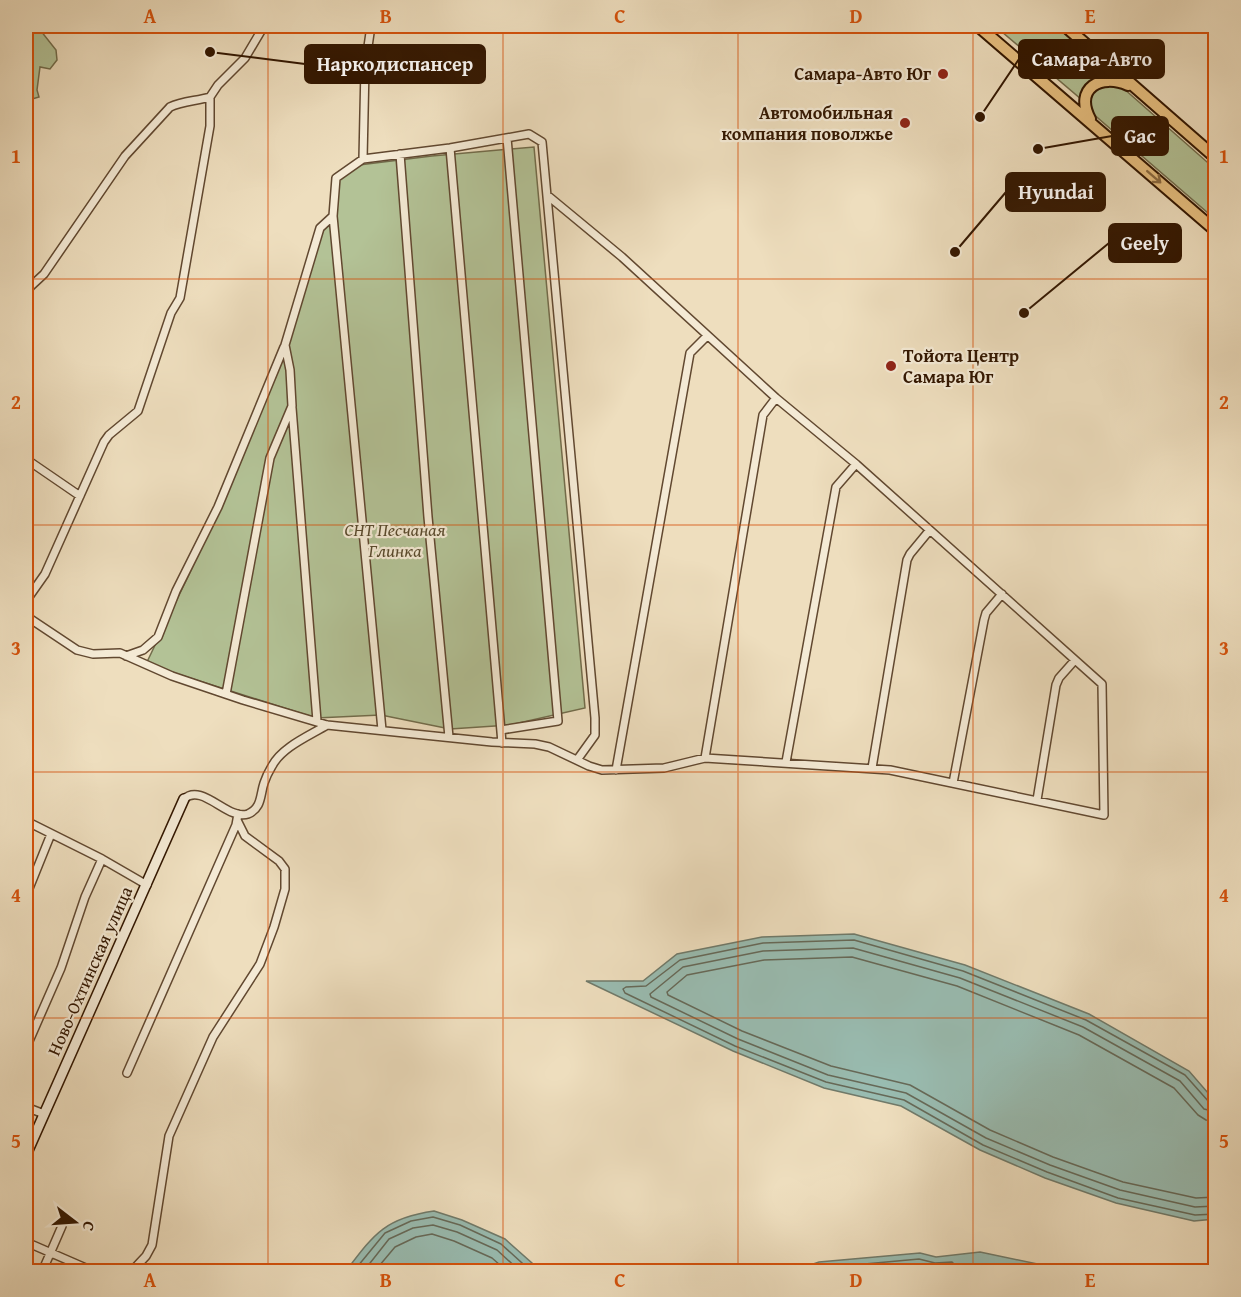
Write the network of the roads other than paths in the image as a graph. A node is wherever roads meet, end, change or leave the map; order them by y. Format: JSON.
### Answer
{"nodes":[{"id":1,"x":264,"y":26,"type":"edge"},
{"id":2,"x":371,"y":26,"type":"edge"},
{"id":3,"x":978,"y":26,"type":"edge"},
{"id":4,"x":1065,"y":26,"type":"edge"},
{"id":5,"x":1137,"y":89,"type":"junction"},
{"id":6,"x":210,"y":97,"type":"junction"},
{"id":7,"x":1094,"y":125,"type":"junction"},
{"id":8,"x":507,"y":138,"type":"junction"},
{"id":9,"x":450,"y":148,"type":"junction"},
{"id":10,"x":400,"y":154,"type":"junction"},
{"id":11,"x":1215,"y":158,"type":"edge"},
{"id":12,"x":363,"y":159,"type":"junction"},
{"id":13,"x":548,"y":195,"type":"junction"},
{"id":14,"x":333,"y":216,"type":"junction"},
{"id":15,"x":1215,"y":231,"type":"edge"},
{"id":16,"x":26,"y":298,"type":"edge"},
{"id":17,"x":707,"y":336,"type":"junction"},
{"id":18,"x":285,"y":345,"type":"junction"},
{"id":19,"x":776,"y":398,"type":"junction"},
{"id":20,"x":292,"y":406,"type":"junction"},
{"id":21,"x":26,"y":459,"type":"edge"},
{"id":22,"x":856,"y":464,"type":"junction"},
{"id":23,"x":80,"y":496,"type":"junction"},
{"id":24,"x":929,"y":531,"type":"junction"},
{"id":25,"x":1002,"y":594,"type":"junction"},
{"id":26,"x":26,"y":601,"type":"edge"},
{"id":27,"x":26,"y":616,"type":"edge"},
{"id":28,"x":126,"y":656,"type":"junction"},
{"id":29,"x":1075,"y":660,"type":"junction"},
{"id":30,"x":226,"y":694,"type":"junction"},
{"id":31,"x":316,"y":722,"type":"junction"},
{"id":32,"x":327,"y":725,"type":"junction"},
{"id":33,"x":382,"y":730,"type":"junction"},
{"id":34,"x":501,"y":730,"type":"junction"},
{"id":35,"x":449,"y":737,"type":"junction"},
{"id":36,"x":502,"y":743,"type":"junction"},
{"id":37,"x":705,"y":758,"type":"junction"},
{"id":38,"x":576,"y":760,"type":"junction"},
{"id":39,"x":786,"y":762,"type":"junction"},
{"id":40,"x":872,"y":768,"type":"junction"},
{"id":41,"x":616,"y":770,"type":"junction"},
{"id":42,"x":953,"y":783,"type":"junction"},
{"id":43,"x":184,"y":799,"type":"joint"},
{"id":44,"x":1036,"y":800,"type":"junction"},
{"id":45,"x":237,"y":817,"type":"junction"},
{"id":46,"x":26,"y":821,"type":"edge"},
{"id":47,"x":51,"y":834,"type":"junction"},
{"id":48,"x":102,"y":859,"type":"junction"},
{"id":49,"x":147,"y":885,"type":"junction"},
{"id":50,"x":26,"y":896,"type":"edge"},
{"id":51,"x":26,"y":1048,"type":"edge"},
{"id":52,"x":127,"y":1073,"type":"dead end"},
{"id":53,"x":26,"y":1107,"type":"edge"},
{"id":54,"x":44,"y":1114,"type":"junction"},
{"id":55,"x":26,"y":1155,"type":"edge"},
{"id":56,"x":62,"y":1226,"type":"dead end"},
{"id":57,"x":26,"y":1242,"type":"edge"},
{"id":58,"x":50,"y":1254,"type":"junction"},
{"id":59,"x":42,"y":1272,"type":"edge"},
{"id":60,"x":95,"y":1272,"type":"edge"},
{"id":61,"x":131,"y":1272,"type":"edge"}],
"edges":[{"from":1,"to":6,"type":"street"},
{"from":2,"to":12,"type":"street"},
{"from":3,"to":7,"type":"main road"},
{"from":4,"to":5,"type":"main road"},
{"from":5,"to":7,"type":"main road"},
{"from":5,"to":11,"type":"main road"},
{"from":6,"to":16,"type":"street"},
{"from":6,"to":23,"type":"street"},
{"from":7,"to":15,"type":"main road","one_way":true},
{"from":8,"to":9,"type":"street"},
{"from":8,"to":13,"type":"street"},
{"from":8,"to":34,"type":"street"},
{"from":9,"to":10,"type":"street"},
{"from":9,"to":34,"type":"street"},
{"from":10,"to":12,"type":"street"},
{"from":10,"to":35,"type":"street"},
{"from":12,"to":14,"type":"street"},
{"from":13,"to":17,"type":"street"},
{"from":13,"to":38,"type":"street"},
{"from":14,"to":18,"type":"street"},
{"from":14,"to":33,"type":"street"},
{"from":17,"to":19,"type":"street"},
{"from":17,"to":41,"type":"street"},
{"from":18,"to":20,"type":"street"},
{"from":18,"to":28,"type":"street"},
{"from":19,"to":22,"type":"street"},
{"from":19,"to":37,"type":"street"},
{"from":20,"to":30,"type":"street"},
{"from":20,"to":31,"type":"street"},
{"from":21,"to":23,"type":"street"},
{"from":22,"to":24,"type":"street"},
{"from":22,"to":39,"type":"street"},
{"from":23,"to":26,"type":"street"},
{"from":24,"to":25,"type":"street"},
{"from":24,"to":40,"type":"street"},
{"from":25,"to":29,"type":"street"},
{"from":25,"to":42,"type":"street"},
{"from":27,"to":28,"type":"street"},
{"from":28,"to":30,"type":"street"},
{"from":29,"to":44,"type":"street"},
{"from":29,"to":44,"type":"street"},
{"from":30,"to":31,"type":"street"},
{"from":31,"to":32,"type":"street"},
{"from":32,"to":33,"type":"street"},
{"from":32,"to":45,"type":"street"},
{"from":33,"to":35,"type":"street"},
{"from":34,"to":36,"type":"street"},
{"from":35,"to":36,"type":"street"},
{"from":36,"to":38,"type":"street"},
{"from":37,"to":39,"type":"street"},
{"from":37,"to":41,"type":"street"},
{"from":38,"to":41,"type":"street"},
{"from":39,"to":40,"type":"street"},
{"from":40,"to":42,"type":"street"},
{"from":42,"to":44,"type":"street"},
{"from":43,"to":45,"type":"street"},
{"from":43,"to":49,"type":"street","name":"Ново-Охтинская улица"},
{"from":45,"to":52,"type":"street"},
{"from":45,"to":61,"type":"street"},
{"from":46,"to":47,"type":"street"},
{"from":47,"to":48,"type":"street"},
{"from":47,"to":50,"type":"street"},
{"from":48,"to":49,"type":"street"},
{"from":48,"to":51,"type":"street"},
{"from":49,"to":54,"type":"street","name":"Ново-Охтинская улица"},
{"from":53,"to":54,"type":"street"},
{"from":54,"to":55,"type":"street","name":"Ново-Охтинская улица"},
{"from":56,"to":58,"type":"street"},
{"from":57,"to":58,"type":"street"},
{"from":58,"to":59,"type":"street"},
{"from":58,"to":60,"type":"street"}]}
